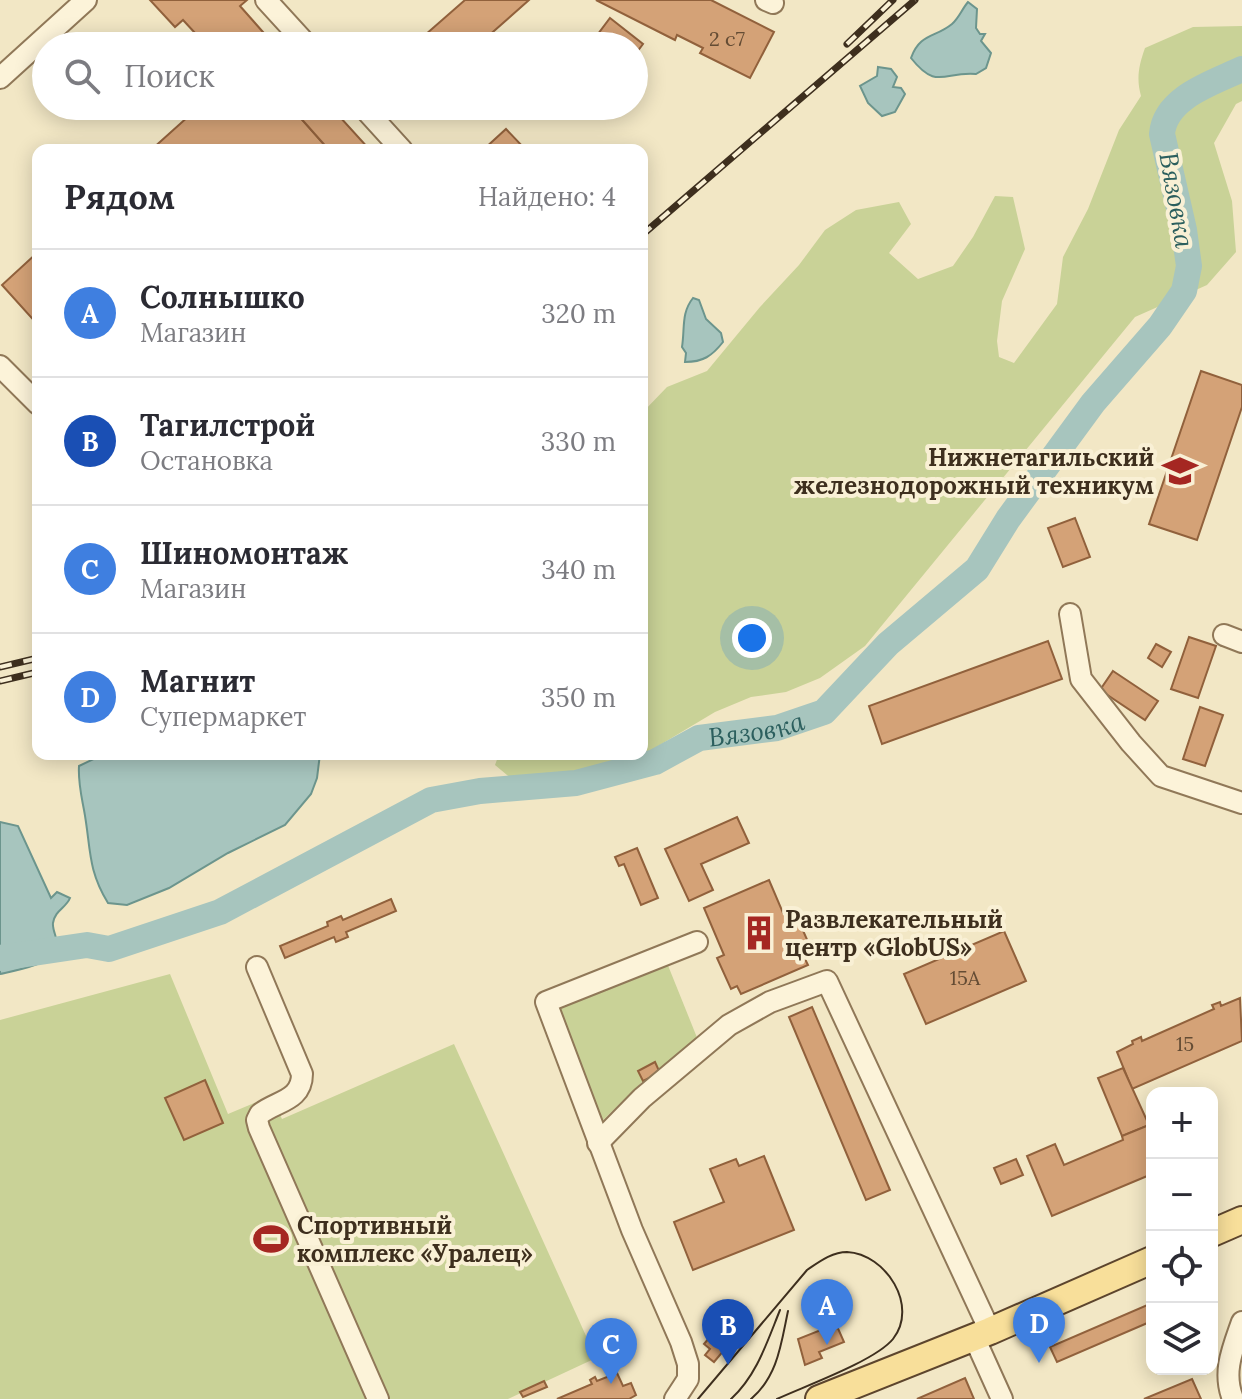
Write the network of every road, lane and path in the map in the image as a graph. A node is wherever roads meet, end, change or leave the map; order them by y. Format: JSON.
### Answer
{"nodes":[{"id":1,"x":86,"y":0,"type":"edge"},
{"id":2,"x":266,"y":0,"type":"edge"},
{"id":3,"x":51,"y":32,"type":"edge"},
{"id":4,"x":295,"y":32,"type":"edge"},
{"id":5,"x":32,"y":49,"type":"edge"},
{"id":6,"x":0,"y":78,"type":"edge"},
{"id":7,"x":375,"y":120,"type":"edge"},
{"id":8,"x":397,"y":144,"type":"edge"},
{"id":9,"x":0,"y":366,"type":"edge"},
{"id":10,"x":32,"y":398,"type":"edge"},
{"id":11,"x":1070,"y":614,"type":"dead end"},
{"id":12,"x":1242,"y":803,"type":"edge"},
{"id":13,"x":697,"y":942,"type":"dead end"},
{"id":14,"x":257,"y":967,"type":"dead end"},
{"id":15,"x":598,"y":1143,"type":"junction"},
{"id":16,"x":1242,"y":1220,"type":"edge"},
{"id":17,"x":1217,"y":1231,"type":"edge"},
{"id":18,"x":1146,"y":1263,"type":"edge"},
{"id":19,"x":1242,"y":1322,"type":"edge"},
{"id":20,"x":982,"y":1334,"type":"junction"},
{"id":21,"x":822,"y":1398,"type":"edge"},
{"id":22,"x":378,"y":1399,"type":"edge"},
{"id":23,"x":675,"y":1399,"type":"edge"},
{"id":24,"x":1002,"y":1399,"type":"edge"},
{"id":25,"x":1233,"y":1399,"type":"edge"}],
"edges":[{"from":1,"to":3,"type":"street"},
{"from":2,"to":4,"type":"street"},
{"from":5,"to":6,"type":"street"},
{"from":7,"to":8,"type":"street"},
{"from":9,"to":10,"type":"street"},
{"from":11,"to":12,"type":"street"},
{"from":13,"to":15,"type":"street"},
{"from":14,"to":22,"type":"street"},
{"from":15,"to":20,"type":"street"},
{"from":15,"to":23,"type":"street"},
{"from":16,"to":17,"type":"main road"},
{"from":18,"to":20,"type":"main road"},
{"from":19,"to":25,"type":"street"},
{"from":20,"to":21,"type":"main road"},
{"from":20,"to":24,"type":"street"}]}
